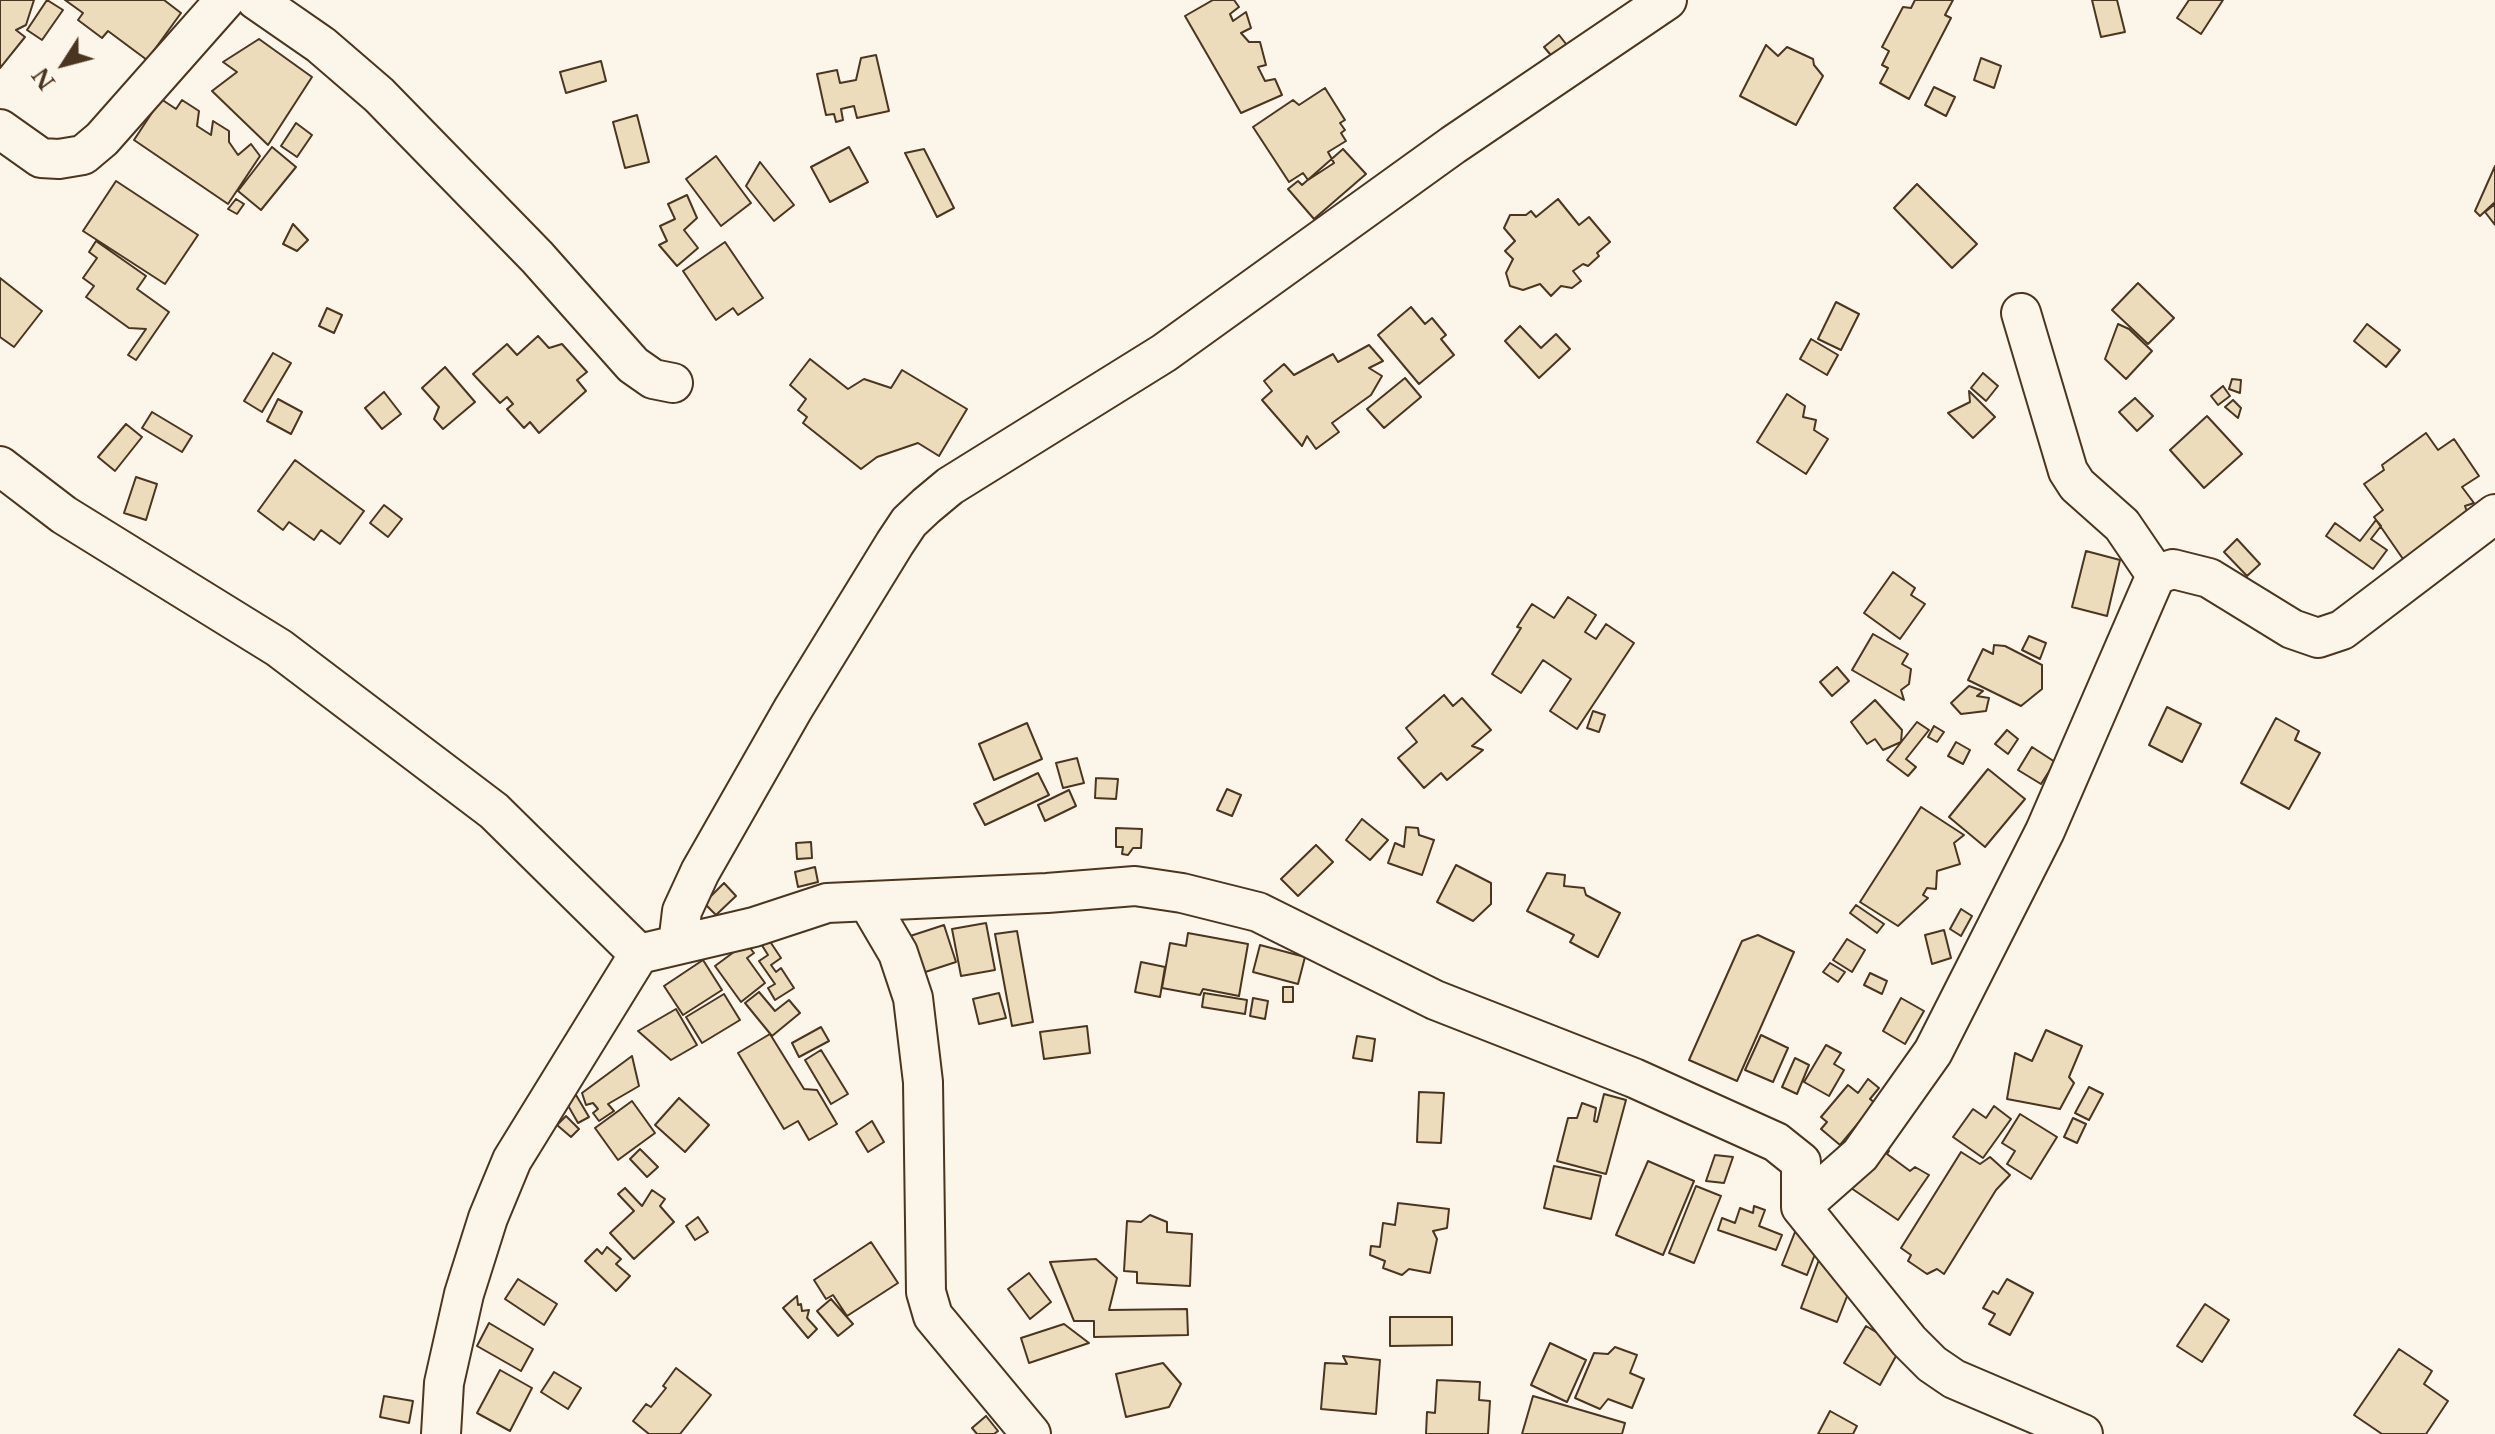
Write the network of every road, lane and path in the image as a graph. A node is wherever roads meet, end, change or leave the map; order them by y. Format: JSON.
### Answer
{"nodes":[{"id":1,"x":225,"y":0,"type":"edge"},
{"id":2,"x":256,"y":0,"type":"edge"},
{"id":3,"x":1667,"y":0,"type":"edge"},
{"id":4,"x":0,"y":129,"type":"edge"},
{"id":5,"x":2021,"y":313,"type":"dead end"},
{"id":6,"x":673,"y":383,"type":"dead end"},
{"id":7,"x":0,"y":466,"type":"edge"},
{"id":8,"x":2495,"y":514,"type":"edge"},
{"id":9,"x":2156,"y":575,"type":"junction"},
{"id":10,"x":868,"y":902,"type":"junction"},
{"id":11,"x":678,"y":944,"type":"junction"},
{"id":12,"x":639,"y":954,"type":"junction"},
{"id":13,"x":1801,"y":1207,"type":"junction"},
{"id":14,"x":441,"y":1434,"type":"edge"},
{"id":15,"x":1031,"y":1434,"type":"edge"},
{"id":16,"x":2083,"y":1434,"type":"edge"}],
"edges":[{"from":1,"to":4,"type":"street"},
{"from":2,"to":6,"type":"street"},
{"from":3,"to":11,"type":"street"},
{"from":5,"to":9,"type":"street"},
{"from":7,"to":12,"type":"street"},
{"from":8,"to":9,"type":"street"},
{"from":9,"to":13,"type":"street"},
{"from":10,"to":11,"type":"street"},
{"from":10,"to":13,"type":"street"},
{"from":10,"to":15,"type":"street"},
{"from":11,"to":12,"type":"street"},
{"from":12,"to":14,"type":"street"},
{"from":13,"to":16,"type":"street"}]}
